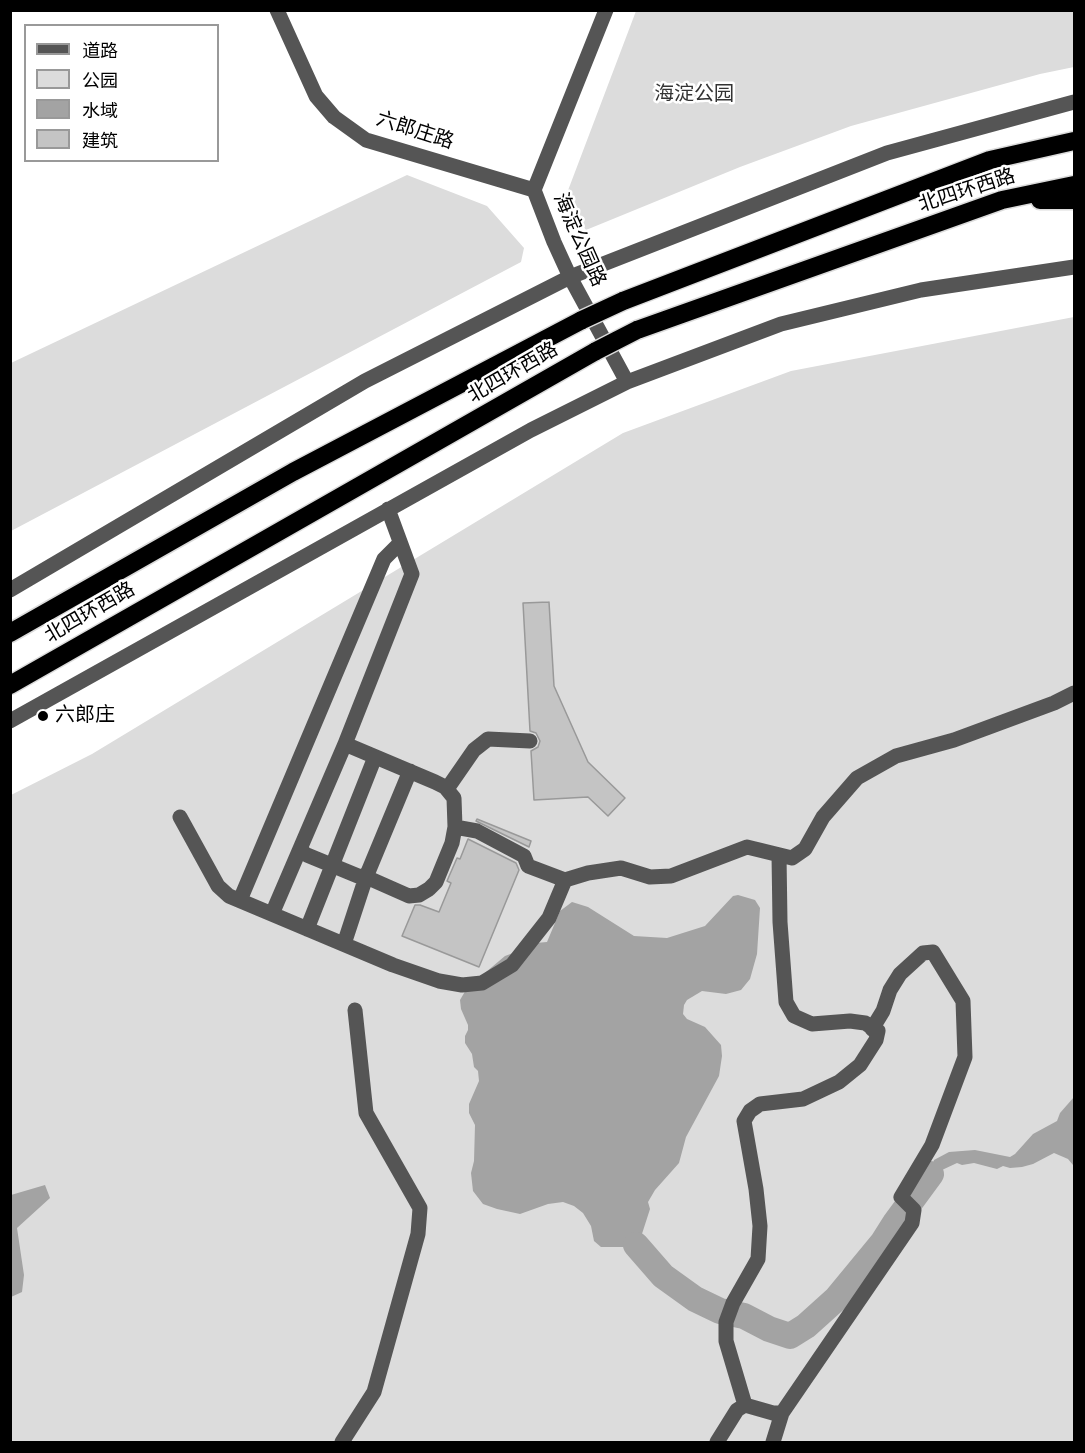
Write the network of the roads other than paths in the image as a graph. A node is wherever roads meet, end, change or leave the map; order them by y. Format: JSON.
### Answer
{"nodes":[{"id":1,"x":277,"y":10,"type":"edge"},
{"id":2,"x":606,"y":10,"type":"edge"},
{"id":3,"x":1074,"y":102,"type":"edge"},
{"id":4,"x":1074,"y":141,"type":"edge"},
{"id":5,"x":1074,"y":185,"type":"edge"},
{"id":6,"x":534,"y":190,"type":"junction"},
{"id":7,"x":1002,"y":200,"type":"junction"},
{"id":8,"x":1074,"y":200,"type":"edge"},
{"id":9,"x":1074,"y":267,"type":"edge"},
{"id":10,"x":570,"y":277,"type":"junction"},
{"id":11,"x":627,"y":382,"type":"junction"},
{"id":12,"x":388,"y":509,"type":"junction"},
{"id":13,"x":400,"y":543,"type":"junction"},
{"id":14,"x":10,"y":590,"type":"edge"},
{"id":15,"x":10,"y":633,"type":"edge"},
{"id":16,"x":10,"y":685,"type":"edge"},
{"id":17,"x":1074,"y":693,"type":"edge"},
{"id":18,"x":10,"y":721,"type":"edge"},
{"id":19,"x":530,"y":741,"type":"dead end"},
{"id":20,"x":345,"y":744,"type":"junction"},
{"id":21,"x":375,"y":757,"type":"junction"},
{"id":22,"x":410,"y":771,"type":"junction"},
{"id":23,"x":447,"y":789,"type":"junction"},
{"id":24,"x":180,"y":817,"type":"dead end"},
{"id":25,"x":455,"y":827,"type":"junction"},
{"id":26,"x":300,"y":850,"type":"junction"},
{"id":27,"x":779,"y":855,"type":"junction"},
{"id":28,"x":332,"y":866,"type":"junction"},
{"id":29,"x":366,"y":877,"type":"junction"},
{"id":30,"x":565,"y":880,"type":"junction"},
{"id":31,"x":240,"y":900,"type":"junction"},
{"id":32,"x":272,"y":914,"type":"junction"},
{"id":33,"x":307,"y":929,"type":"junction"},
{"id":34,"x":344,"y":945,"type":"junction"},
{"id":35,"x":354,"y":1010,"type":"dead end"},
{"id":36,"x":872,"y":1029,"type":"junction"},
{"id":37,"x":745,"y":1405,"type":"junction"},
{"id":38,"x":782,"y":1413,"type":"junction"},
{"id":39,"x":342,"y":1443,"type":"edge"},
{"id":40,"x":717,"y":1443,"type":"edge"},
{"id":41,"x":773,"y":1443,"type":"edge"}],
"edges":[{"from":1,"to":6,"type":"street","name":"六郎庄路"},
{"from":2,"to":6,"type":"street","name":"海淀公园路"},
{"from":3,"to":10,"type":"street"},
{"from":4,"to":15,"type":"highway","name":"北四环西路","bridge":true},
{"from":5,"to":7,"type":"highway","name":"北四环西路"},
{"from":6,"to":10,"type":"street","name":"海淀公园路"},
{"from":7,"to":8,"type":"highway"},
{"from":7,"to":16,"type":"highway","name":"北四环西路","bridge":true},
{"from":9,"to":11,"type":"street"},
{"from":10,"to":11,"type":"street","name":"海淀公园路"},
{"from":10,"to":14,"type":"street"},
{"from":11,"to":12,"type":"street"},
{"from":12,"to":13,"type":"street"},
{"from":12,"to":18,"type":"street"},
{"from":13,"to":20,"type":"street"},
{"from":13,"to":31,"type":"street"},
{"from":17,"to":27,"type":"street"},
{"from":19,"to":23,"type":"street"},
{"from":20,"to":21,"type":"street"},
{"from":20,"to":26,"type":"street"},
{"from":21,"to":22,"type":"street"},
{"from":21,"to":28,"type":"street"},
{"from":22,"to":23,"type":"street"},
{"from":22,"to":29,"type":"street"},
{"from":23,"to":25,"type":"street"},
{"from":24,"to":31,"type":"street"},
{"from":25,"to":29,"type":"street"},
{"from":25,"to":30,"type":"street"},
{"from":26,"to":28,"type":"street"},
{"from":26,"to":32,"type":"street"},
{"from":27,"to":30,"type":"street"},
{"from":27,"to":36,"type":"street"},
{"from":28,"to":29,"type":"street"},
{"from":28,"to":33,"type":"street"},
{"from":29,"to":34,"type":"street"},
{"from":30,"to":34,"type":"street"},
{"from":31,"to":32,"type":"street"},
{"from":32,"to":33,"type":"street"},
{"from":33,"to":34,"type":"street"},
{"from":35,"to":39,"type":"street"},
{"from":36,"to":37,"type":"street"},
{"from":36,"to":38,"type":"street"},
{"from":37,"to":38,"type":"street"},
{"from":37,"to":40,"type":"street"},
{"from":38,"to":41,"type":"street"}]}
